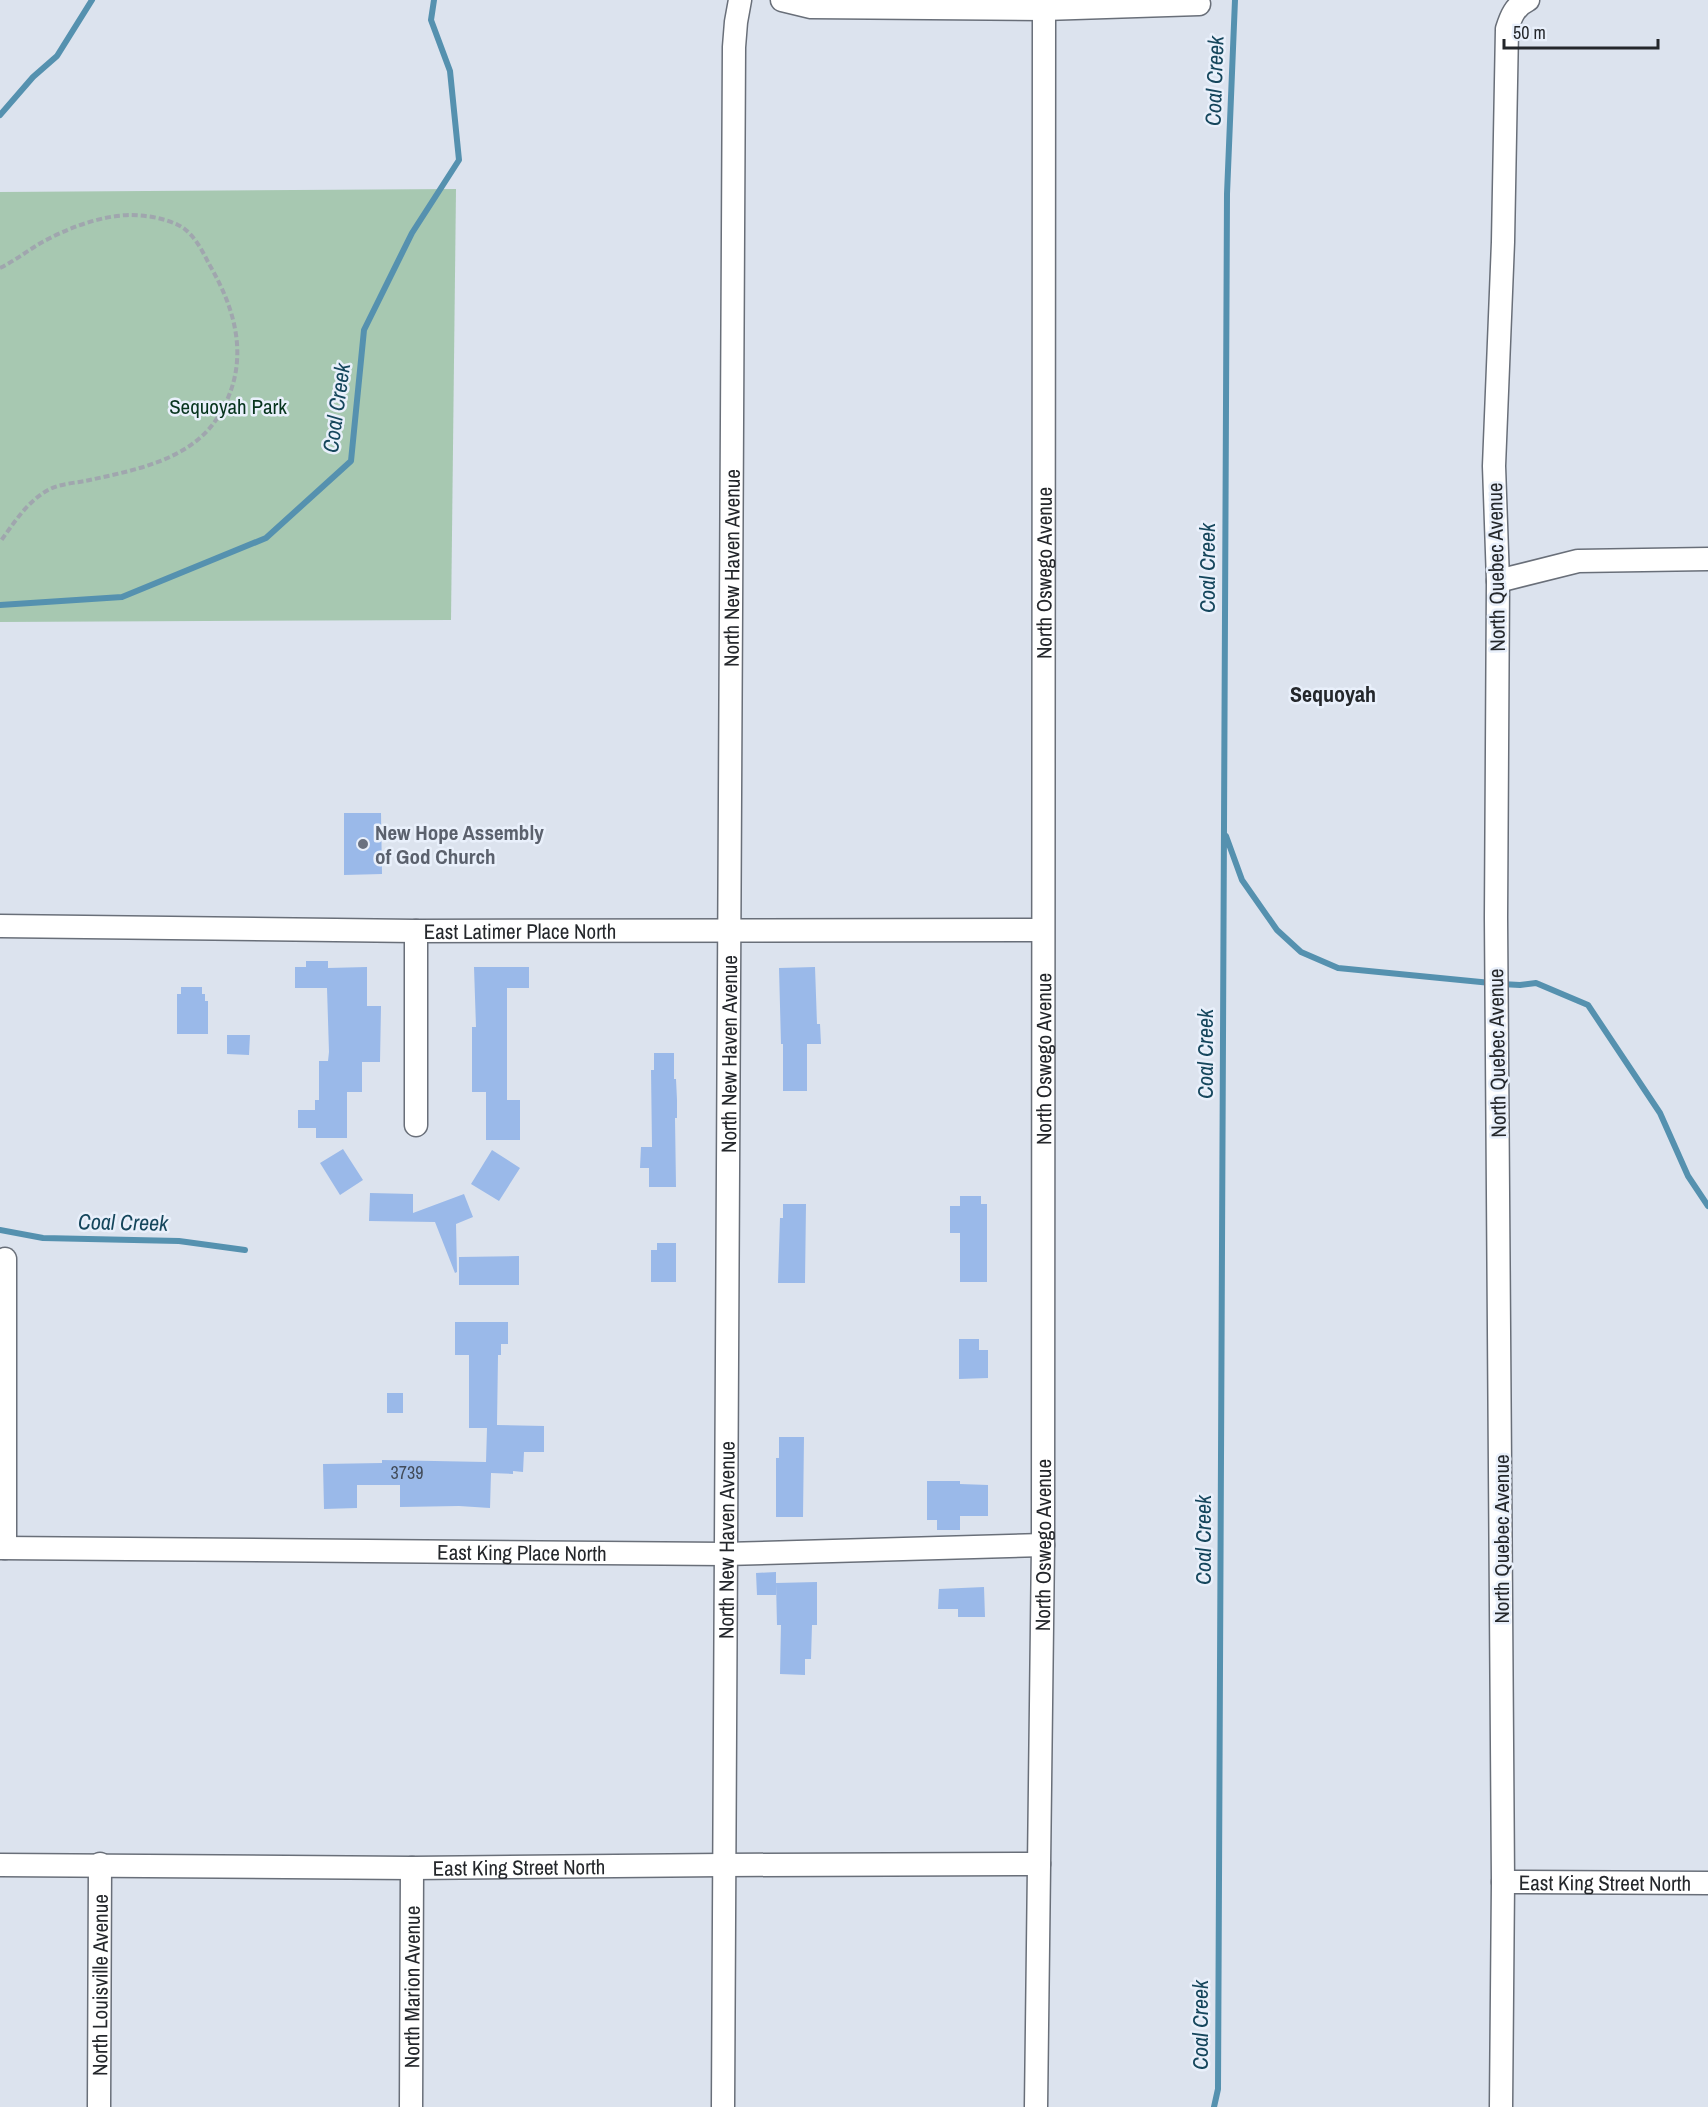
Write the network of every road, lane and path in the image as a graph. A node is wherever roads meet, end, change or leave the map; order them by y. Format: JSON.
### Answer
{"nodes":[{"id":1,"x":740,"y":0,"type":"edge"},
{"id":2,"x":782,"y":0,"type":"edge"},
{"id":3,"x":1525,"y":2,"type":"edge"},
{"id":4,"x":1199,"y":4,"type":"dead end"},
{"id":5,"x":1044,"y":9,"type":"junction"},
{"id":6,"x":0,"y":268,"type":"edge"},
{"id":7,"x":0,"y":542,"type":"edge"},
{"id":8,"x":1708,"y":559,"type":"edge"},
{"id":9,"x":1498,"y":581,"type":"junction"},
{"id":10,"x":0,"y":926,"type":"edge"},
{"id":11,"x":728,"y":930,"type":"junction"},
{"id":12,"x":1042,"y":930,"type":"junction"},
{"id":13,"x":416,"y":931,"type":"junction"},
{"id":14,"x":416,"y":1125,"type":"dead end"},
{"id":15,"x":5,"y":1259,"type":"dead end"},
{"id":16,"x":1043,"y":1545,"type":"junction"},
{"id":17,"x":2,"y":1548,"type":"edge"},
{"id":18,"x":725,"y":1554,"type":"junction"},
{"id":19,"x":100,"y":1864,"type":"junction"},
{"id":20,"x":1039,"y":1864,"type":"junction"},
{"id":21,"x":0,"y":1865,"type":"edge"},
{"id":22,"x":723,"y":1865,"type":"junction"},
{"id":23,"x":412,"y":1868,"type":"junction"},
{"id":24,"x":1503,"y":1882,"type":"junction"},
{"id":25,"x":1708,"y":1883,"type":"edge"},
{"id":26,"x":99,"y":2107,"type":"edge"},
{"id":27,"x":411,"y":2107,"type":"edge"},
{"id":28,"x":723,"y":2107,"type":"edge"},
{"id":29,"x":1036,"y":2107,"type":"edge"},
{"id":30,"x":1501,"y":2107,"type":"edge"}],
"edges":[{"from":1,"to":11,"type":"street","name":"North New Haven Avenue"},
{"from":2,"to":5,"type":"street"},
{"from":3,"to":9,"type":"street","name":"North Quebec Avenue"},
{"from":4,"to":5,"type":"street"},
{"from":5,"to":12,"type":"street","name":"North Oswego Avenue"},
{"from":6,"to":7,"type":"path"},
{"from":8,"to":9,"type":"street"},
{"from":9,"to":24,"type":"street","name":"North Quebec Avenue"},
{"from":10,"to":13,"type":"street","name":"East Latimer Place North"},
{"from":11,"to":12,"type":"street","name":"East Latimer Place North"},
{"from":11,"to":13,"type":"street","name":"East Latimer Place North"},
{"from":11,"to":18,"type":"street","name":"North New Haven Avenue"},
{"from":12,"to":16,"type":"street","name":"North Oswego Avenue"},
{"from":13,"to":14,"type":"street"},
{"from":15,"to":17,"type":"street"},
{"from":16,"to":18,"type":"street","name":"East King Place North"},
{"from":16,"to":20,"type":"street","name":"North Oswego Avenue"},
{"from":17,"to":18,"type":"street","name":"East King Place North"},
{"from":18,"to":22,"type":"street","name":"North New Haven Avenue"},
{"from":19,"to":21,"type":"street","name":"East King Street North"},
{"from":19,"to":23,"type":"street","name":"East King Street North"},
{"from":19,"to":26,"type":"street","name":"North Louisville Avenue"},
{"from":20,"to":22,"type":"street","name":"East King Street North"},
{"from":20,"to":29,"type":"street","name":"North Oswego Avenue"},
{"from":22,"to":23,"type":"street","name":"East King Street North"},
{"from":22,"to":28,"type":"street","name":"North New Haven Avenue"},
{"from":23,"to":27,"type":"street","name":"North Marion Avenue"},
{"from":24,"to":25,"type":"street","name":"East King Street North"},
{"from":24,"to":30,"type":"street","name":"North Quebec Avenue"}]}
